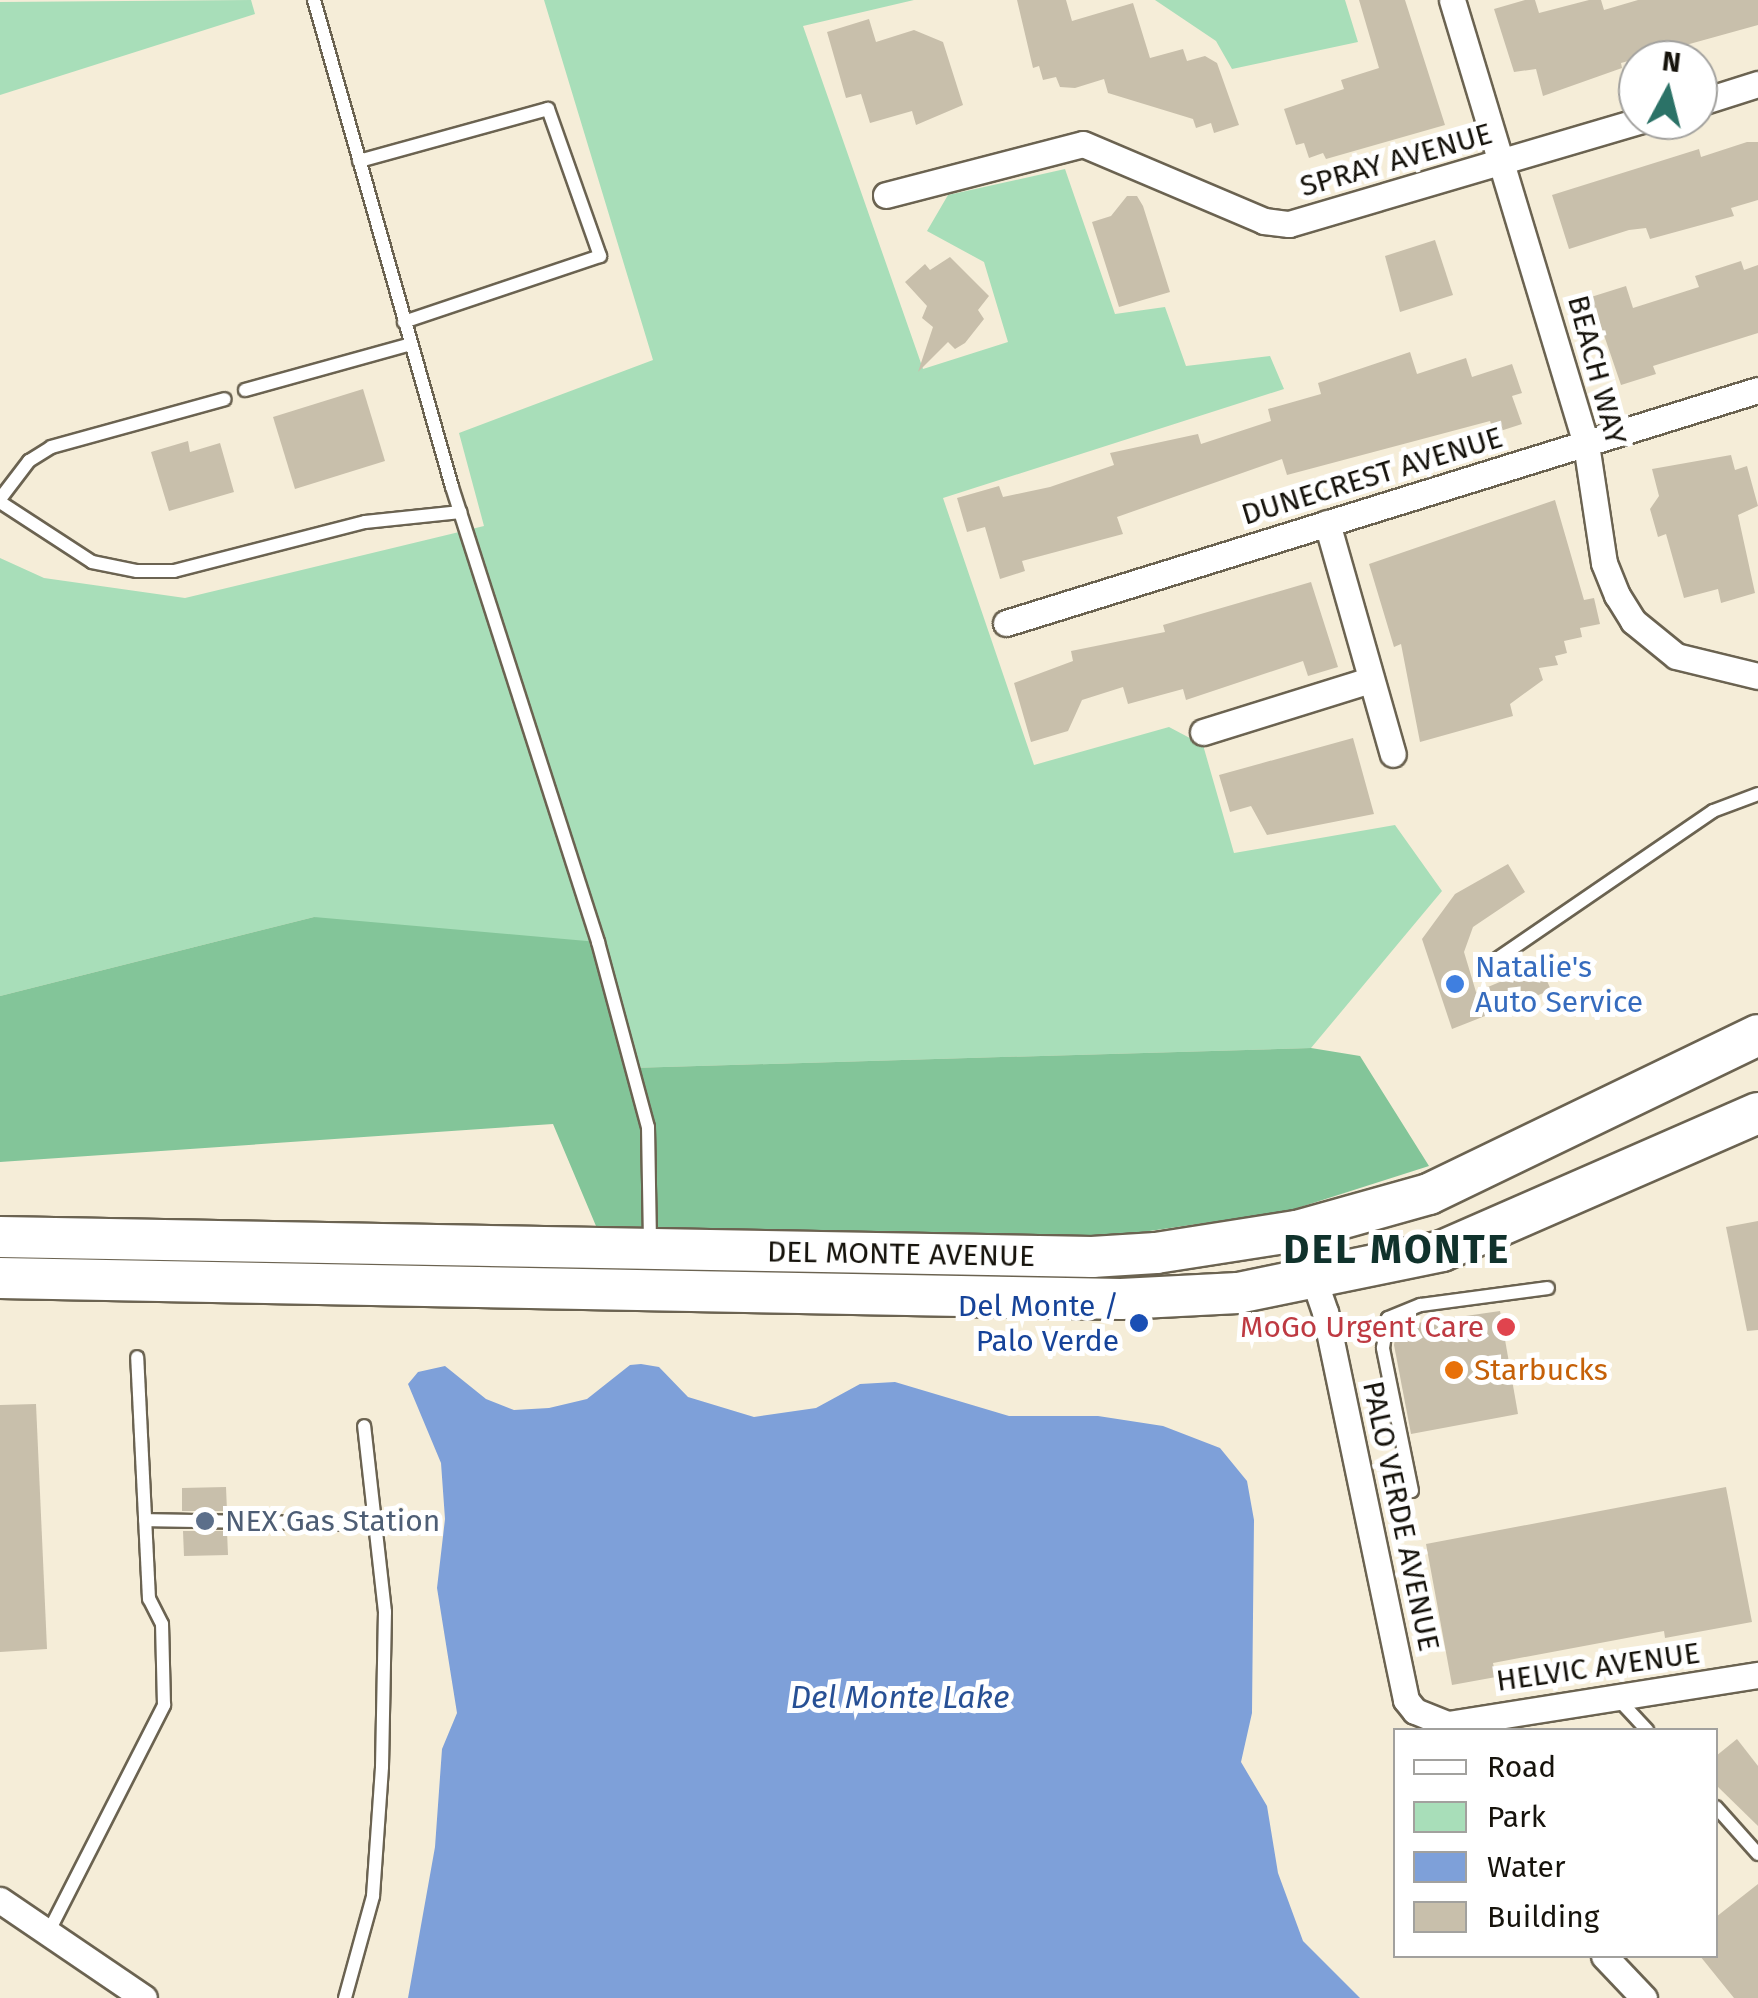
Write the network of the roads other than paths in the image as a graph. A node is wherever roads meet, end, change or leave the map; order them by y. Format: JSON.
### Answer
{"nodes":[{"id":1,"x":314,"y":0,"type":"edge"},
{"id":2,"x":1452,"y":0,"type":"edge"},
{"id":3,"x":1758,"y":84,"type":"edge"},
{"id":4,"x":1718,"y":96,"type":"edge"},
{"id":5,"x":1618,"y":127,"type":"edge"},
{"id":6,"x":359,"y":161,"type":"junction"},
{"id":7,"x":1505,"y":162,"type":"junction"},
{"id":8,"x":886,"y":195,"type":"dead end"},
{"id":9,"x":404,"y":322,"type":"junction"},
{"id":10,"x":411,"y":344,"type":"junction"},
{"id":11,"x":244,"y":390,"type":"dead end"},
{"id":12,"x":1758,"y":390,"type":"edge"},
{"id":13,"x":225,"y":399,"type":"dead end"},
{"id":14,"x":1586,"y":444,"type":"junction"},
{"id":15,"x":0,"y":500,"type":"edge"},
{"id":16,"x":460,"y":512,"type":"junction"},
{"id":17,"x":1327,"y":524,"type":"junction"},
{"id":18,"x":1006,"y":623,"type":"dead end"},
{"id":19,"x":1758,"y":676,"type":"edge"},
{"id":20,"x":1370,"y":680,"type":"junction"},
{"id":21,"x":1203,"y":732,"type":"dead end"},
{"id":22,"x":1393,"y":754,"type":"dead end"},
{"id":23,"x":1758,"y":794,"type":"edge"},
{"id":24,"x":1497,"y":959,"type":"dead end"},
{"id":25,"x":1758,"y":1035,"type":"edge"},
{"id":26,"x":1758,"y":1114,"type":"edge"},
{"id":27,"x":1297,"y":1231,"type":"junction"},
{"id":28,"x":0,"y":1237,"type":"edge"},
{"id":29,"x":650,"y":1250,"type":"junction"},
{"id":30,"x":0,"y":1278,"type":"edge"},
{"id":31,"x":1312,"y":1280,"type":"junction"},
{"id":32,"x":1548,"y":1288,"type":"dead end"},
{"id":33,"x":137,"y":1358,"type":"dead end"},
{"id":34,"x":364,"y":1426,"type":"dead end"},
{"id":35,"x":1412,"y":1490,"type":"dead end"},
{"id":36,"x":145,"y":1520,"type":"junction"},
{"id":37,"x":377,"y":1524,"type":"junction"},
{"id":38,"x":1758,"y":1676,"type":"edge"},
{"id":39,"x":1620,"y":1701,"type":"junction"},
{"id":40,"x":1449,"y":1727,"type":"edge"},
{"id":41,"x":1645,"y":1728,"type":"edge"},
{"id":42,"x":1718,"y":1809,"type":"edge"},
{"id":43,"x":1758,"y":1854,"type":"edge"},
{"id":44,"x":0,"y":1900,"type":"edge"},
{"id":45,"x":50,"y":1931,"type":"junction"},
{"id":46,"x":1606,"y":1958,"type":"edge"},
{"id":47,"x":144,"y":1998,"type":"edge"},
{"id":48,"x":345,"y":1998,"type":"edge"},
{"id":49,"x":1644,"y":1998,"type":"edge"}],
"edges":[{"from":1,"to":6,"type":"lane"},
{"from":2,"to":7,"type":"street","name":"BEACH WAY"},
{"from":3,"to":4,"type":"street"},
{"from":5,"to":7,"type":"street","name":"SPRAY AVENUE"},
{"from":6,"to":9,"type":"lane"},
{"from":6,"to":9,"type":"lane"},
{"from":7,"to":8,"type":"street","name":"SPRAY AVENUE"},
{"from":7,"to":14,"type":"street","name":"BEACH WAY"},
{"from":9,"to":10,"type":"lane"},
{"from":10,"to":11,"type":"lane"},
{"from":10,"to":16,"type":"lane"},
{"from":12,"to":14,"type":"street","name":"DUNECREST AVENUE"},
{"from":13,"to":15,"type":"lane"},
{"from":14,"to":17,"type":"street","name":"DUNECREST AVENUE"},
{"from":14,"to":19,"type":"street","name":"BEACH WAY"},
{"from":15,"to":16,"type":"lane"},
{"from":16,"to":29,"type":"lane"},
{"from":17,"to":18,"type":"street","name":"DUNECREST AVENUE"},
{"from":17,"to":20,"type":"street"},
{"from":20,"to":21,"type":"street"},
{"from":20,"to":22,"type":"street"},
{"from":23,"to":24,"type":"lane"},
{"from":25,"to":27,"type":"main road","name":"DEL MONTE AVENUE"},
{"from":26,"to":31,"type":"main road","name":"DEL MONTE AVENUE"},
{"from":27,"to":29,"type":"main road","name":"DEL MONTE AVENUE"},
{"from":27,"to":31,"type":"street","name":"PALO VERDE AVENUE"},
{"from":28,"to":29,"type":"main road","name":"DEL MONTE AVENUE"},
{"from":30,"to":31,"type":"main road","name":"DEL MONTE AVENUE"},
{"from":31,"to":40,"type":"street","name":"PALO VERDE AVENUE"},
{"from":32,"to":35,"type":"lane"},
{"from":33,"to":36,"type":"lane"},
{"from":34,"to":37,"type":"lane"},
{"from":36,"to":37,"type":"lane"},
{"from":36,"to":45,"type":"lane"},
{"from":37,"to":48,"type":"lane"},
{"from":38,"to":39,"type":"street","name":"HELVIC AVENUE"},
{"from":39,"to":40,"type":"street","name":"HELVIC AVENUE"},
{"from":39,"to":41,"type":"lane"},
{"from":42,"to":43,"type":"lane"},
{"from":44,"to":45,"type":"street"},
{"from":45,"to":47,"type":"street"},
{"from":46,"to":49,"type":"street"}]}
